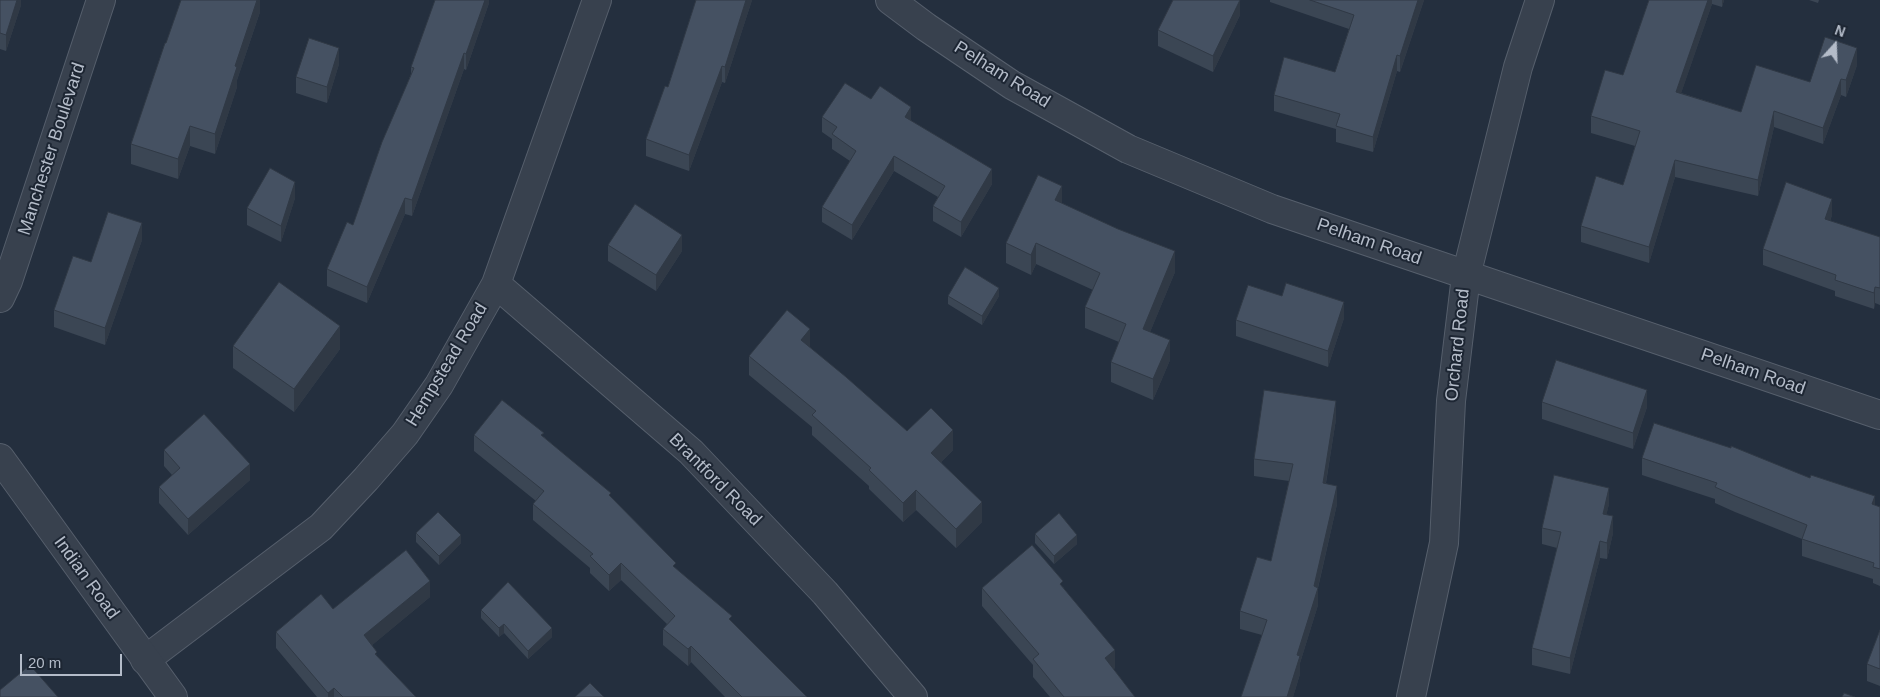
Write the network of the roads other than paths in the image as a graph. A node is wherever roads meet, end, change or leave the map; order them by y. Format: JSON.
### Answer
{"nodes":[{"id":1,"x":101,"y":0,"type":"edge"},
{"id":2,"x":597,"y":0,"type":"edge"},
{"id":3,"x":890,"y":0,"type":"edge"},
{"id":4,"x":1540,"y":0,"type":"edge"},
{"id":5,"x":1466,"y":276,"type":"junction"},
{"id":6,"x":496,"y":284,"type":"junction"},
{"id":7,"x":0,"y":298,"type":"edge"},
{"id":8,"x":1880,"y":415,"type":"edge"},
{"id":9,"x":0,"y":458,"type":"edge"},
{"id":10,"x":146,"y":660,"type":"junction"},
{"id":11,"x":173,"y":697,"type":"edge"},
{"id":12,"x":913,"y":697,"type":"edge"},
{"id":13,"x":1411,"y":697,"type":"edge"}],
"edges":[{"from":1,"to":7,"type":"street","name":"Manchester Boulevard"},
{"from":2,"to":6,"type":"street","name":"Hempstead Road"},
{"from":3,"to":5,"type":"street","name":"Pelham Road"},
{"from":4,"to":5,"type":"street","name":"Orchard Road"},
{"from":5,"to":8,"type":"street","name":"Pelham Road"},
{"from":5,"to":13,"type":"street","name":"Orchard Road"},
{"from":6,"to":10,"type":"street","name":"Hempstead Road"},
{"from":6,"to":12,"type":"street","name":"Brantford Road"},
{"from":9,"to":10,"type":"street","name":"Indian Road"},
{"from":10,"to":11,"type":"street","name":"Indian Road"}]}
